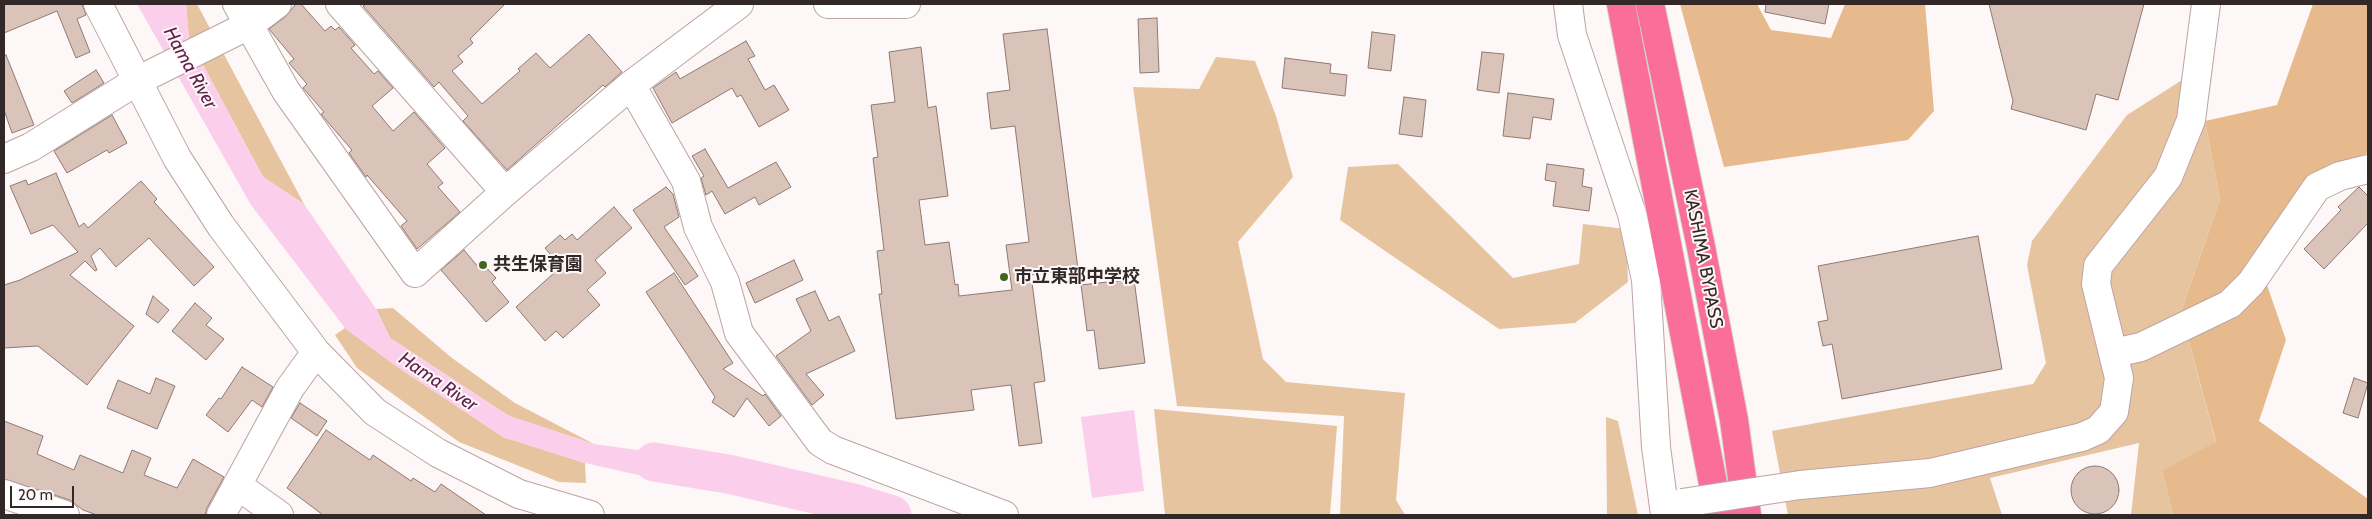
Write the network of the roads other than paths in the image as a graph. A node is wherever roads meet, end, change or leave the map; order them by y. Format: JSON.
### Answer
{"nodes":[{"id":1,"x":98,"y":4,"type":"edge"},
{"id":2,"x":277,"y":4,"type":"edge"},
{"id":3,"x":340,"y":4,"type":"edge"},
{"id":4,"x":739,"y":4,"type":"edge"},
{"id":5,"x":828,"y":4,"type":"edge"},
{"id":6,"x":906,"y":4,"type":"edge"},
{"id":7,"x":1568,"y":4,"type":"edge"},
{"id":8,"x":1621,"y":4,"type":"edge"},
{"id":9,"x":1650,"y":4,"type":"edge"},
{"id":10,"x":2206,"y":4,"type":"edge"},
{"id":11,"x":243,"y":14,"type":"edge"},
{"id":12,"x":137,"y":81,"type":"junction"},
{"id":13,"x":631,"y":85,"type":"junction"},
{"id":14,"x":4,"y":160,"type":"edge"},
{"id":15,"x":2368,"y":169,"type":"edge"},
{"id":16,"x":505,"y":192,"type":"junction"},
{"id":17,"x":316,"y":352,"type":"junction"},
{"id":18,"x":2114,"y":353,"type":"junction"},
{"id":19,"x":237,"y":486,"type":"junction"},
{"id":20,"x":4,"y":494,"type":"edge"},
{"id":21,"x":1670,"y":508,"type":"edge"},
{"id":22,"x":65,"y":515,"type":"edge"},
{"id":23,"x":221,"y":515,"type":"edge"},
{"id":24,"x":280,"y":515,"type":"edge"},
{"id":25,"x":585,"y":515,"type":"edge"},
{"id":26,"x":1004,"y":515,"type":"edge"},
{"id":27,"x":1719,"y":515,"type":"edge"},
{"id":28,"x":1747,"y":515,"type":"edge"}],
"edges":[{"from":1,"to":12,"type":"street"},
{"from":2,"to":11,"type":"street"},
{"from":3,"to":16,"type":"street"},
{"from":4,"to":13,"type":"street"},
{"from":5,"to":6,"type":"street"},
{"from":7,"to":21,"type":"street"},
{"from":8,"to":27,"type":"highway","name":"KASHIMA BYPASS"},
{"from":9,"to":28,"type":"highway","name":"KASHIMA BYPASS"},
{"from":10,"to":18,"type":"street"},
{"from":11,"to":12,"type":"street"},
{"from":11,"to":16,"type":"street"},
{"from":12,"to":14,"type":"street"},
{"from":12,"to":17,"type":"street"},
{"from":13,"to":16,"type":"street"},
{"from":13,"to":26,"type":"street"},
{"from":15,"to":18,"type":"street"},
{"from":17,"to":19,"type":"street"},
{"from":17,"to":25,"type":"street"},
{"from":18,"to":21,"type":"street","bridge":true},
{"from":19,"to":23,"type":"street"},
{"from":19,"to":24,"type":"street"},
{"from":20,"to":22,"type":"street"}]}
